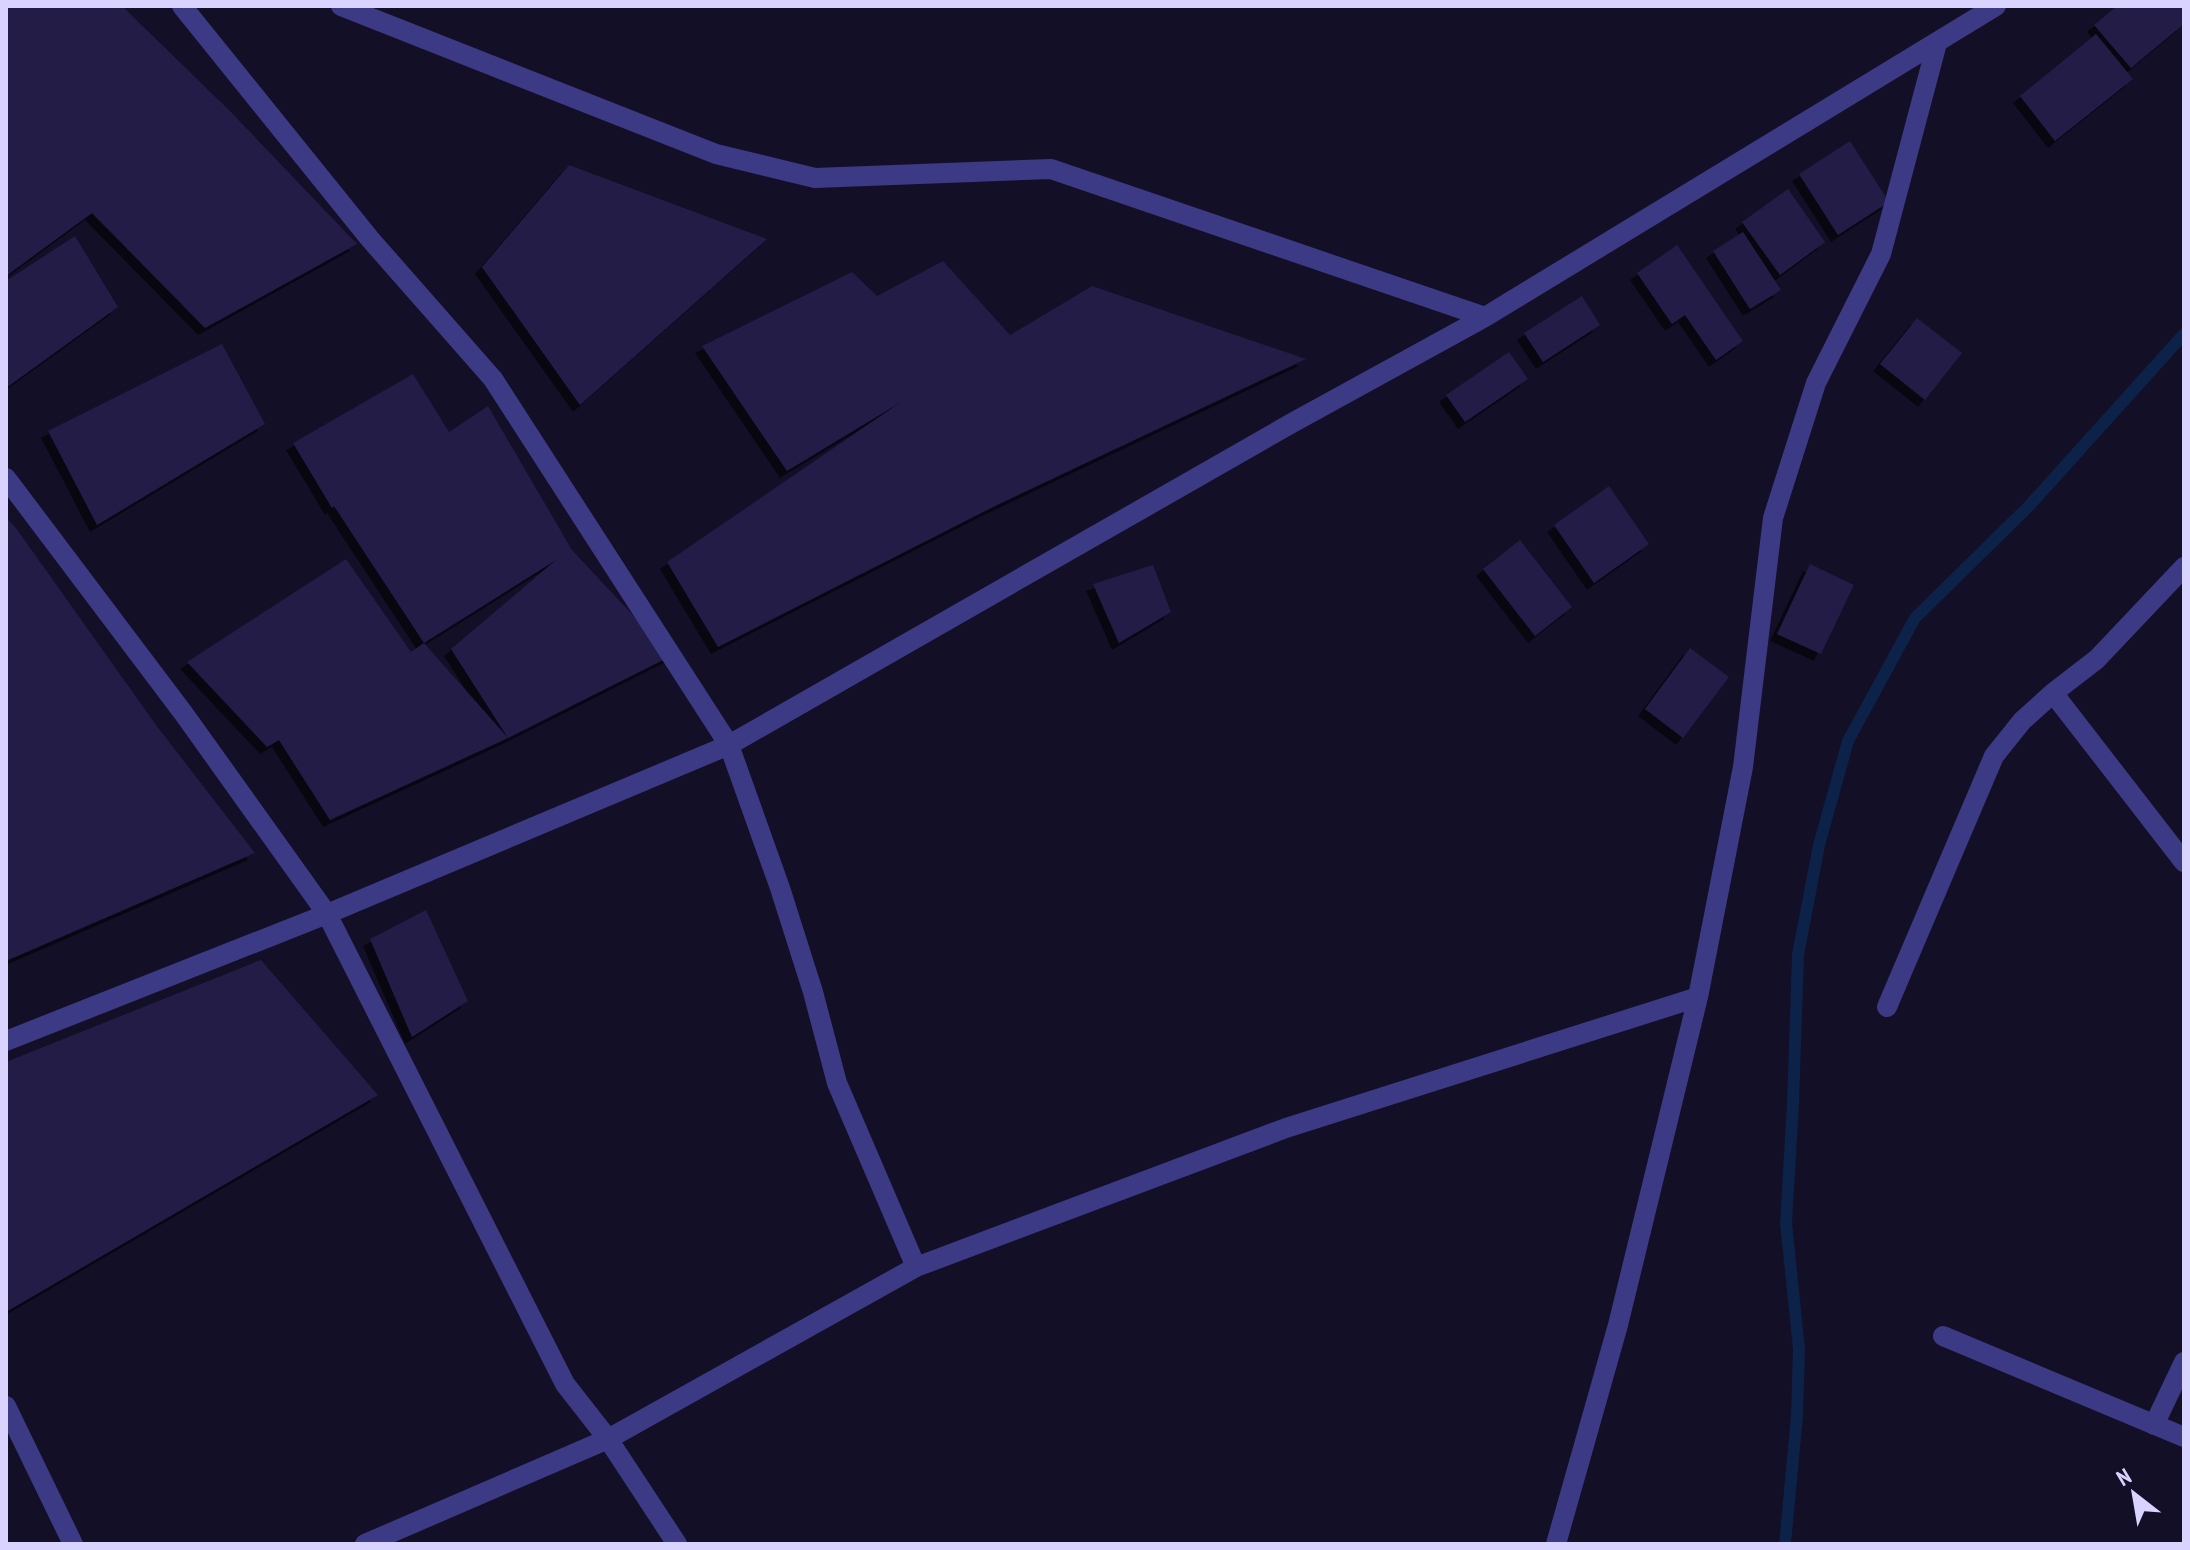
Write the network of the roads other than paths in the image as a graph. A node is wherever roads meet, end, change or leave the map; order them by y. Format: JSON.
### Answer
{"nodes":[{"id":1,"x":182,"y":6,"type":"edge"},
{"id":2,"x":341,"y":6,"type":"edge"},
{"id":3,"x":1996,"y":6,"type":"edge"},
{"id":4,"x":1937,"y":43,"type":"junction"},
{"id":5,"x":1485,"y":317,"type":"junction"},
{"id":6,"x":6,"y":478,"type":"edge"},
{"id":7,"x":2184,"y":567,"type":"edge"},
{"id":8,"x":2053,"y":693,"type":"junction"},
{"id":9,"x":729,"y":745,"type":"junction"},
{"id":10,"x":2184,"y":862,"type":"edge"},
{"id":11,"x":327,"y":914,"type":"junction"},
{"id":12,"x":1698,"y":997,"type":"junction"},
{"id":13,"x":1887,"y":1007,"type":"dead end"},
{"id":14,"x":6,"y":1041,"type":"edge"},
{"id":15,"x":916,"y":1267,"type":"junction"},
{"id":16,"x":1943,"y":1336,"type":"dead end"},
{"id":17,"x":2184,"y":1362,"type":"edge"},
{"id":18,"x":6,"y":1406,"type":"edge"},
{"id":19,"x":2154,"y":1425,"type":"junction"},
{"id":20,"x":2184,"y":1437,"type":"edge"},
{"id":21,"x":608,"y":1439,"type":"junction"},
{"id":22,"x":73,"y":1544,"type":"edge"},
{"id":23,"x":365,"y":1544,"type":"edge"},
{"id":24,"x":677,"y":1544,"type":"edge"},
{"id":25,"x":1556,"y":1544,"type":"edge"}],
"edges":[{"from":1,"to":9,"type":"street"},
{"from":2,"to":5,"type":"street"},
{"from":3,"to":4,"type":"street"},
{"from":4,"to":5,"type":"street"},
{"from":4,"to":12,"type":"street"},
{"from":5,"to":9,"type":"street"},
{"from":6,"to":11,"type":"street"},
{"from":7,"to":8,"type":"street"},
{"from":8,"to":10,"type":"street"},
{"from":8,"to":13,"type":"street"},
{"from":9,"to":11,"type":"street"},
{"from":9,"to":15,"type":"street"},
{"from":11,"to":14,"type":"street"},
{"from":11,"to":21,"type":"street"},
{"from":12,"to":15,"type":"street"},
{"from":12,"to":25,"type":"street"},
{"from":15,"to":21,"type":"street"},
{"from":16,"to":19,"type":"street"},
{"from":17,"to":19,"type":"street"},
{"from":18,"to":22,"type":"street"},
{"from":19,"to":20,"type":"street"},
{"from":21,"to":23,"type":"street"},
{"from":21,"to":24,"type":"street"}]}
